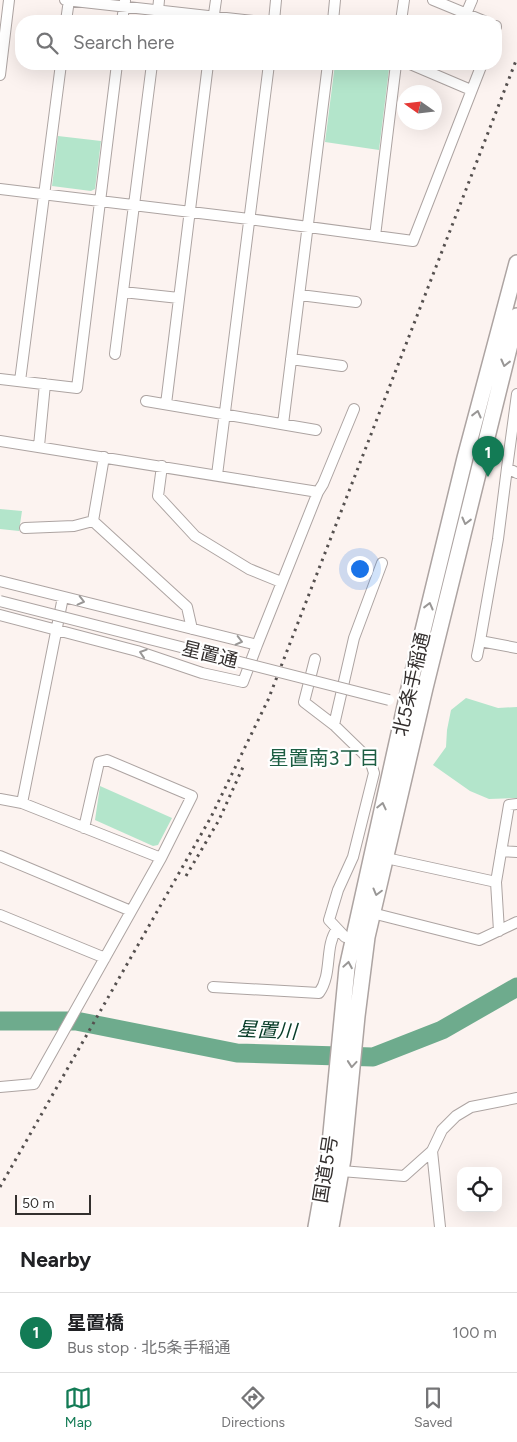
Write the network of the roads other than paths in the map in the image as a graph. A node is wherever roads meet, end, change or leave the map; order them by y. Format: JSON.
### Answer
{"nodes":[{"id":1,"x":9,"y":0,"type":"edge"},
{"id":2,"x":65,"y":0,"type":"edge"},
{"id":3,"x":69,"y":0,"type":"edge"},
{"id":4,"x":216,"y":0,"type":"edge"},
{"id":5,"x":276,"y":0,"type":"edge"},
{"id":6,"x":335,"y":0,"type":"edge"},
{"id":7,"x":404,"y":0,"type":"edge"},
{"id":8,"x":433,"y":0,"type":"edge"},
{"id":9,"x":472,"y":0,"type":"edge"},
{"id":10,"x":124,"y":3,"type":"edge"},
{"id":11,"x":158,"y":11,"type":"edge"},
{"id":12,"x":4,"y":12,"type":"edge"},
{"id":13,"x":466,"y":14,"type":"joint"},
{"id":14,"x":67,"y":15,"type":"edge"},
{"id":15,"x":186,"y":15,"type":"edge"},
{"id":16,"x":214,"y":15,"type":"edge"},
{"id":17,"x":275,"y":15,"type":"edge"},
{"id":18,"x":334,"y":15,"type":"edge"},
{"id":19,"x":402,"y":15,"type":"edge"},
{"id":20,"x":60,"y":70,"type":"edge"},
{"id":21,"x":116,"y":70,"type":"edge"},
{"id":22,"x":151,"y":70,"type":"edge"},
{"id":23,"x":207,"y":70,"type":"edge"},
{"id":24,"x":268,"y":70,"type":"edge"},
{"id":25,"x":327,"y":70,"type":"edge"},
{"id":26,"x":395,"y":70,"type":"edge"},
{"id":27,"x":424,"y":70,"type":"edge"},
{"id":28,"x":479,"y":70,"type":"edge"},
{"id":29,"x":0,"y":75,"type":"edge"},
{"id":30,"x":471,"y":90,"type":"junction"},
{"id":31,"x":0,"y":189,"type":"edge"},
{"id":32,"x":46,"y":194,"type":"junction"},
{"id":33,"x":100,"y":201,"type":"junction"},
{"id":34,"x":134,"y":205,"type":"junction"},
{"id":35,"x":190,"y":212,"type":"junction"},
{"id":36,"x":249,"y":219,"type":"junction"},
{"id":37,"x":308,"y":227,"type":"junction"},
{"id":38,"x":375,"y":236,"type":"junction"},
{"id":39,"x":517,"y":263,"type":"edge"},
{"id":40,"x":514,"y":283,"type":"edge"},
{"id":41,"x":123,"y":292,"type":"junction"},
{"id":42,"x":300,"y":295,"type":"junction"},
{"id":43,"x":179,"y":298,"type":"junction"},
{"id":44,"x":356,"y":302,"type":"dead end"},
{"id":45,"x":517,"y":316,"type":"edge"},
{"id":46,"x":115,"y":354,"type":"dead end"},
{"id":47,"x":291,"y":359,"type":"junction"},
{"id":48,"x":342,"y":366,"type":"dead end"},
{"id":49,"x":0,"y":379,"type":"edge"},
{"id":50,"x":20,"y":381,"type":"junction"},
{"id":51,"x":45,"y":384,"type":"junction"},
{"id":52,"x":517,"y":394,"type":"edge"},
{"id":53,"x":146,"y":401,"type":"dead end"},
{"id":54,"x":166,"y":404,"type":"junction"},
{"id":55,"x":354,"y":409,"type":"dead end"},
{"id":56,"x":224,"y":414,"type":"junction"},
{"id":57,"x":283,"y":424,"type":"junction"},
{"id":58,"x":316,"y":430,"type":"dead end"},
{"id":59,"x":0,"y":441,"type":"edge"},
{"id":60,"x":39,"y":446,"type":"junction"},
{"id":61,"x":104,"y":457,"type":"junction"},
{"id":62,"x":162,"y":466,"type":"junction"},
{"id":63,"x":507,"y":468,"type":"junction"},
{"id":64,"x":517,"y":473,"type":"edge"},
{"id":65,"x":217,"y":475,"type":"junction"},
{"id":66,"x":318,"y":492,"type":"junction"},
{"id":67,"x":93,"y":521,"type":"junction"},
{"id":68,"x":25,"y":528,"type":"dead end"},
{"id":69,"x":382,"y":563,"type":"dead end"},
{"id":70,"x":0,"y":581,"type":"edge"},
{"id":71,"x":281,"y":582,"type":"junction"},
{"id":72,"x":63,"y":597,"type":"junction"},
{"id":73,"x":0,"y":601,"type":"edge"},
{"id":74,"x":0,"y":615,"type":"edge"},
{"id":75,"x":192,"y":629,"type":"junction"},
{"id":76,"x":57,"y":630,"type":"junction"},
{"id":77,"x":480,"y":641,"type":"junction"},
{"id":78,"x":257,"y":645,"type":"junction"},
{"id":79,"x":517,"y":648,"type":"edge"},
{"id":80,"x":477,"y":656,"type":"dead end"},
{"id":81,"x":315,"y":659,"type":"dead end"},
{"id":82,"x":413,"y":706,"type":"junction"},
{"id":83,"x":334,"y":725,"type":"junction"},
{"id":84,"x":0,"y":799,"type":"edge"},
{"id":85,"x":22,"y":803,"type":"junction"},
{"id":86,"x":517,"y":804,"type":"edge"},
{"id":87,"x":84,"y":828,"type":"junction"},
{"id":88,"x":501,"y":851,"type":"junction"},
{"id":89,"x":517,"y":852,"type":"edge"},
{"id":90,"x":0,"y":856,"type":"edge"},
{"id":91,"x":161,"y":858,"type":"junction"},
{"id":92,"x":386,"y":858,"type":"junction"},
{"id":93,"x":496,"y":882,"type":"junction"},
{"id":94,"x":131,"y":911,"type":"junction"},
{"id":95,"x":372,"y":913,"type":"junction"},
{"id":96,"x":0,"y":915,"type":"edge"},
{"id":97,"x":517,"y":922,"type":"edge"},
{"id":98,"x":338,"y":929,"type":"junction"},
{"id":99,"x":499,"y":931,"type":"junction"},
{"id":100,"x":360,"y":937,"type":"junction"},
{"id":101,"x":105,"y":958,"type":"junction"},
{"id":102,"x":213,"y":987,"type":"dead end"},
{"id":103,"x":0,"y":1088,"type":"edge"},
{"id":104,"x":517,"y":1098,"type":"edge"},
{"id":105,"x":340,"y":1114,"type":"junction"},
{"id":106,"x":432,"y":1152,"type":"junction"},
{"id":107,"x":341,"y":1171,"type":"junction"},
{"id":108,"x":316,"y":1227,"type":"edge"},
{"id":109,"x":331,"y":1227,"type":"edge"},
{"id":110,"x":440,"y":1227,"type":"edge"}],
"edges":[{"from":1,"to":12,"type":"street"},
{"from":2,"to":3,"type":"street"},
{"from":3,"to":10,"type":"street"},
{"from":3,"to":14,"type":"street"},
{"from":4,"to":16,"type":"street"},
{"from":5,"to":17,"type":"street"},
{"from":6,"to":18,"type":"street"},
{"from":7,"to":19,"type":"street"},
{"from":8,"to":13,"type":"street"},
{"from":9,"to":13,"type":"street"},
{"from":10,"to":11,"type":"street"},
{"from":11,"to":15,"type":"street"},
{"from":12,"to":29,"type":"street"},
{"from":20,"to":32,"type":"street"},
{"from":21,"to":33,"type":"street"},
{"from":22,"to":34,"type":"street"},
{"from":23,"to":35,"type":"street"},
{"from":24,"to":36,"type":"street"},
{"from":25,"to":37,"type":"street"},
{"from":26,"to":38,"type":"street"},
{"from":27,"to":30,"type":"street"},
{"from":28,"to":30,"type":"street"},
{"from":30,"to":38,"type":"street"},
{"from":31,"to":32,"type":"street"},
{"from":32,"to":33,"type":"street"},
{"from":32,"to":50,"type":"street"},
{"from":33,"to":34,"type":"street"},
{"from":33,"to":51,"type":"street"},
{"from":34,"to":35,"type":"street"},
{"from":34,"to":41,"type":"street"},
{"from":35,"to":36,"type":"street"},
{"from":35,"to":43,"type":"street"},
{"from":36,"to":37,"type":"street"},
{"from":36,"to":56,"type":"street"},
{"from":37,"to":38,"type":"street"},
{"from":37,"to":42,"type":"street"},
{"from":39,"to":40,"type":"highway","name":"北5条手稲通"},
{"from":82,"to":40,"type":"highway","name":"北5条手稲通","one_way":true},
{"from":41,"to":43,"type":"street"},
{"from":41,"to":46,"type":"street"},
{"from":42,"to":44,"type":"street"},
{"from":42,"to":47,"type":"street"},
{"from":43,"to":54,"type":"street"},
{"from":45,"to":82,"type":"highway","name":"北5条手稲通","one_way":true},
{"from":47,"to":48,"type":"street"},
{"from":47,"to":57,"type":"street"},
{"from":49,"to":50,"type":"street"},
{"from":50,"to":51,"type":"street"},
{"from":51,"to":60,"type":"street"},
{"from":52,"to":63,"type":"street"},
{"from":53,"to":54,"type":"street"},
{"from":54,"to":56,"type":"street"},
{"from":55,"to":66,"type":"street"},
{"from":56,"to":57,"type":"street"},
{"from":56,"to":65,"type":"street"},
{"from":57,"to":58,"type":"street"},
{"from":59,"to":60,"type":"street"},
{"from":60,"to":61,"type":"street"},
{"from":61,"to":62,"type":"street"},
{"from":61,"to":67,"type":"street"},
{"from":62,"to":65,"type":"street"},
{"from":62,"to":71,"type":"street"},
{"from":63,"to":64,"type":"street"},
{"from":63,"to":77,"type":"street"},
{"from":65,"to":66,"type":"street"},
{"from":66,"to":71,"type":"street"},
{"from":67,"to":68,"type":"street"},
{"from":67,"to":75,"type":"street"},
{"from":69,"to":83,"type":"street"},
{"from":70,"to":72,"type":"street"},
{"from":71,"to":78,"type":"street"},
{"from":72,"to":75,"type":"street","one_way":true},
{"from":72,"to":76,"type":"street"},
{"from":73,"to":82,"type":"street","name":"星置通","bridge":true},
{"from":74,"to":76,"type":"street"},
{"from":75,"to":78,"type":"street","one_way":true},
{"from":78,"to":76,"type":"street","one_way":true},
{"from":76,"to":85,"type":"street"},
{"from":77,"to":79,"type":"street"},
{"from":77,"to":80,"type":"street"},
{"from":81,"to":83,"type":"street"},
{"from":82,"to":92,"type":"highway","name":"北5条手稲通"},
{"from":100,"to":82,"type":"highway","name":"北5条手稲通","one_way":true},
{"from":83,"to":98,"type":"street"},
{"from":84,"to":85,"type":"street"},
{"from":85,"to":87,"type":"street"},
{"from":86,"to":88,"type":"street"},
{"from":87,"to":91,"type":"street"},
{"from":87,"to":91,"type":"street"},
{"from":88,"to":89,"type":"street"},
{"from":88,"to":93,"type":"street"},
{"from":90,"to":94,"type":"street"},
{"from":91,"to":94,"type":"street"},
{"from":92,"to":93,"type":"street"},
{"from":92,"to":95,"type":"highway","name":"北5条手稲通","one_way":true},
{"from":93,"to":99,"type":"street"},
{"from":94,"to":101,"type":"street"},
{"from":95,"to":99,"type":"street"},
{"from":95,"to":100,"type":"highway","name":"北5条手稲通"},
{"from":96,"to":101,"type":"street"},
{"from":97,"to":99,"type":"street"},
{"from":98,"to":100,"type":"street"},
{"from":98,"to":102,"type":"street"},
{"from":100,"to":105,"type":"highway","name":"北5条手稲通"},
{"from":101,"to":103,"type":"street"},
{"from":104,"to":106,"type":"street"},
{"from":105,"to":107,"type":"highway","name":"国道5号"},
{"from":105,"to":108,"type":"highway","name":"国道5号"},
{"from":106,"to":107,"type":"street"},
{"from":106,"to":110,"type":"street"},
{"from":107,"to":109,"type":"highway","name":"国道5号"}]}
